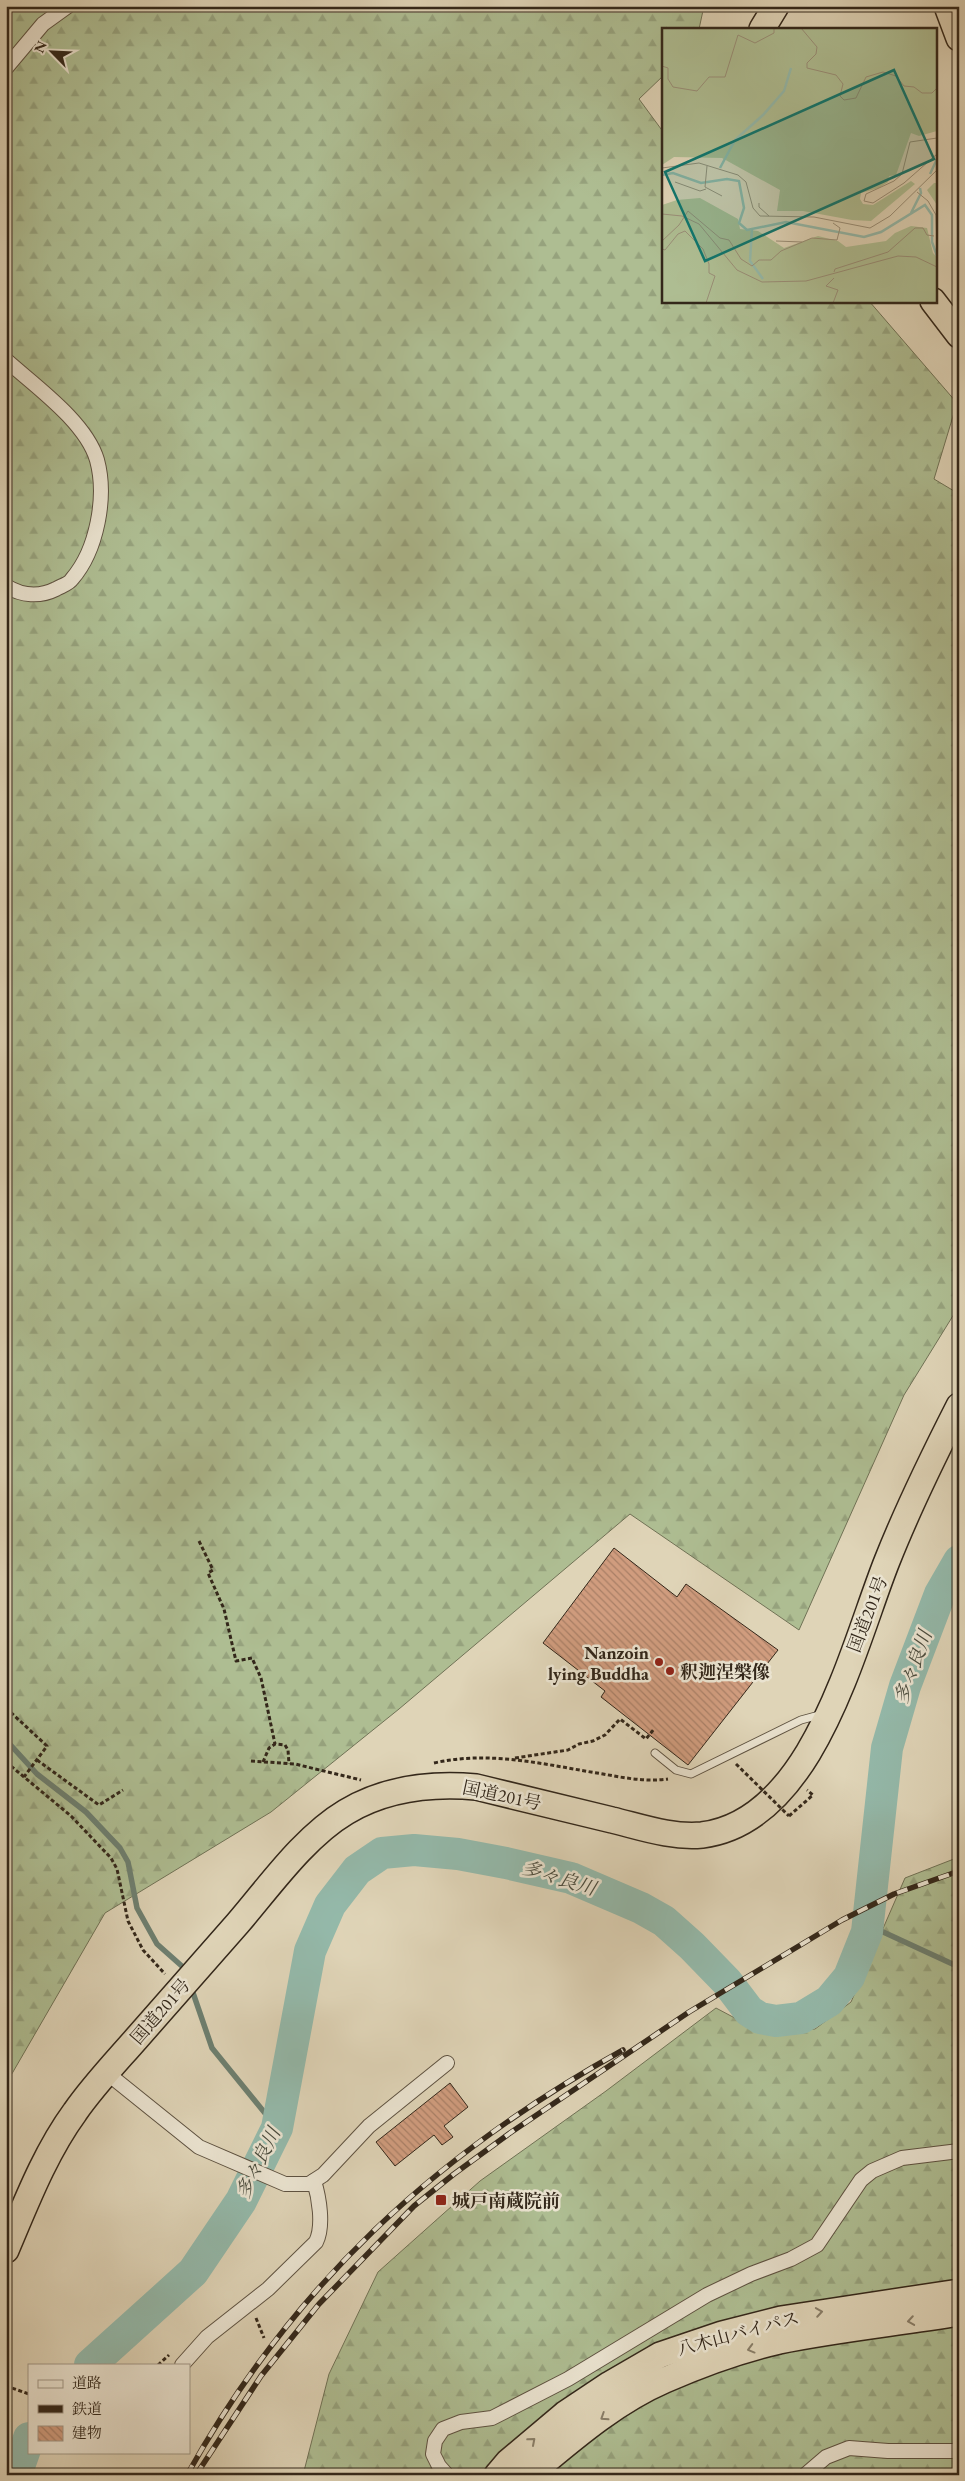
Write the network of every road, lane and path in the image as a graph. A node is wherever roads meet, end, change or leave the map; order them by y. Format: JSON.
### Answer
{"nodes":[{"id":1,"x":68,"y":6,"type":"edge"},
{"id":2,"x":776,"y":6,"type":"edge"},
{"id":3,"x":947,"y":6,"type":"edge"},
{"id":4,"x":763,"y":28,"type":"edge"},
{"id":5,"x":959,"y":38,"type":"edge"},
{"id":6,"x":6,"y":68,"type":"edge"},
{"id":7,"x":935,"y":302,"type":"edge"},
{"id":8,"x":959,"y":335,"type":"edge"},
{"id":9,"x":6,"y":360,"type":"edge"},
{"id":10,"x":6,"y":586,"type":"edge"},
{"id":11,"x":959,"y":1406,"type":"edge"},
{"id":12,"x":199,"y":1541,"type":"dead end"},
{"id":13,"x":6,"y":1708,"type":"edge"},
{"id":14,"x":828,"y":1712,"type":"junction"},
{"id":15,"x":654,"y":1729,"type":"dead end"},
{"id":16,"x":275,"y":1744,"type":"junction"},
{"id":17,"x":655,"y":1753,"type":"dead end"},
{"id":18,"x":511,"y":1758,"type":"dead end"},
{"id":19,"x":37,"y":1760,"type":"junction"},
{"id":20,"x":6,"y":1762,"type":"edge"},
{"id":21,"x":263,"y":1762,"type":"dead end"},
{"id":22,"x":289,"y":1764,"type":"dead end"},
{"id":23,"x":736,"y":1764,"type":"dead end"},
{"id":24,"x":24,"y":1777,"type":"junction"},
{"id":25,"x":123,"y":1790,"type":"dead end"},
{"id":26,"x":802,"y":1795,"type":"dead end"},
{"id":27,"x":180,"y":1988,"type":"junction"},
{"id":28,"x":447,"y":2063,"type":"dead end"},
{"id":29,"x":107,"y":2073,"type":"junction"},
{"id":30,"x":959,"y":2151,"type":"edge"},
{"id":31,"x":314,"y":2180,"type":"junction"},
{"id":32,"x":6,"y":2250,"type":"edge"},
{"id":33,"x":959,"y":2292,"type":"edge"},
{"id":34,"x":250,"y":2304,"type":"junction"},
{"id":35,"x":959,"y":2313,"type":"edge"},
{"id":36,"x":264,"y":2338,"type":"dead end"},
{"id":37,"x":183,"y":2364,"type":"edge"},
{"id":38,"x":6,"y":2386,"type":"edge"},
{"id":39,"x":28,"y":2394,"type":"edge"},
{"id":40,"x":959,"y":2451,"type":"edge"},
{"id":41,"x":448,"y":2475,"type":"edge"},
{"id":42,"x":497,"y":2475,"type":"edge"},
{"id":43,"x":529,"y":2475,"type":"edge"},
{"id":44,"x":805,"y":2475,"type":"edge"}],
"edges":[{"from":1,"to":6,"type":"street"},
{"from":2,"to":4,"type":"highway"},
{"from":3,"to":5,"type":"highway"},
{"from":7,"to":8,"type":"highway"},
{"from":9,"to":10,"type":"street"},
{"from":11,"to":14,"type":"highway","name":"国道201号"},
{"from":12,"to":16,"type":"path"},
{"from":13,"to":19,"type":"path"},
{"from":14,"to":17,"type":"lane"},
{"from":14,"to":27,"type":"highway","name":"国道201号"},
{"from":15,"to":18,"type":"path"},
{"from":16,"to":21,"type":"path"},
{"from":16,"to":22,"type":"path"},
{"from":19,"to":24,"type":"path"},
{"from":19,"to":25,"type":"path"},
{"from":20,"to":24,"type":"path"},
{"from":23,"to":26,"type":"path","bridge":true},
{"from":24,"to":27,"type":"path"},
{"from":27,"to":29,"type":"highway","name":"国道201号"},
{"from":28,"to":31,"type":"street"},
{"from":29,"to":31,"type":"street"},
{"from":29,"to":32,"type":"highway","name":"国道201号"},
{"from":30,"to":41,"type":"street"},
{"from":31,"to":34,"type":"street"},
{"from":42,"to":33,"type":"highway","name":"八木山バイパス","one_way":true},
{"from":34,"to":36,"type":"path"},
{"from":34,"to":37,"type":"street"},
{"from":35,"to":43,"type":"highway","name":"八木山バイパス","one_way":true},
{"from":38,"to":39,"type":"path"},
{"from":40,"to":44,"type":"street"}]}
